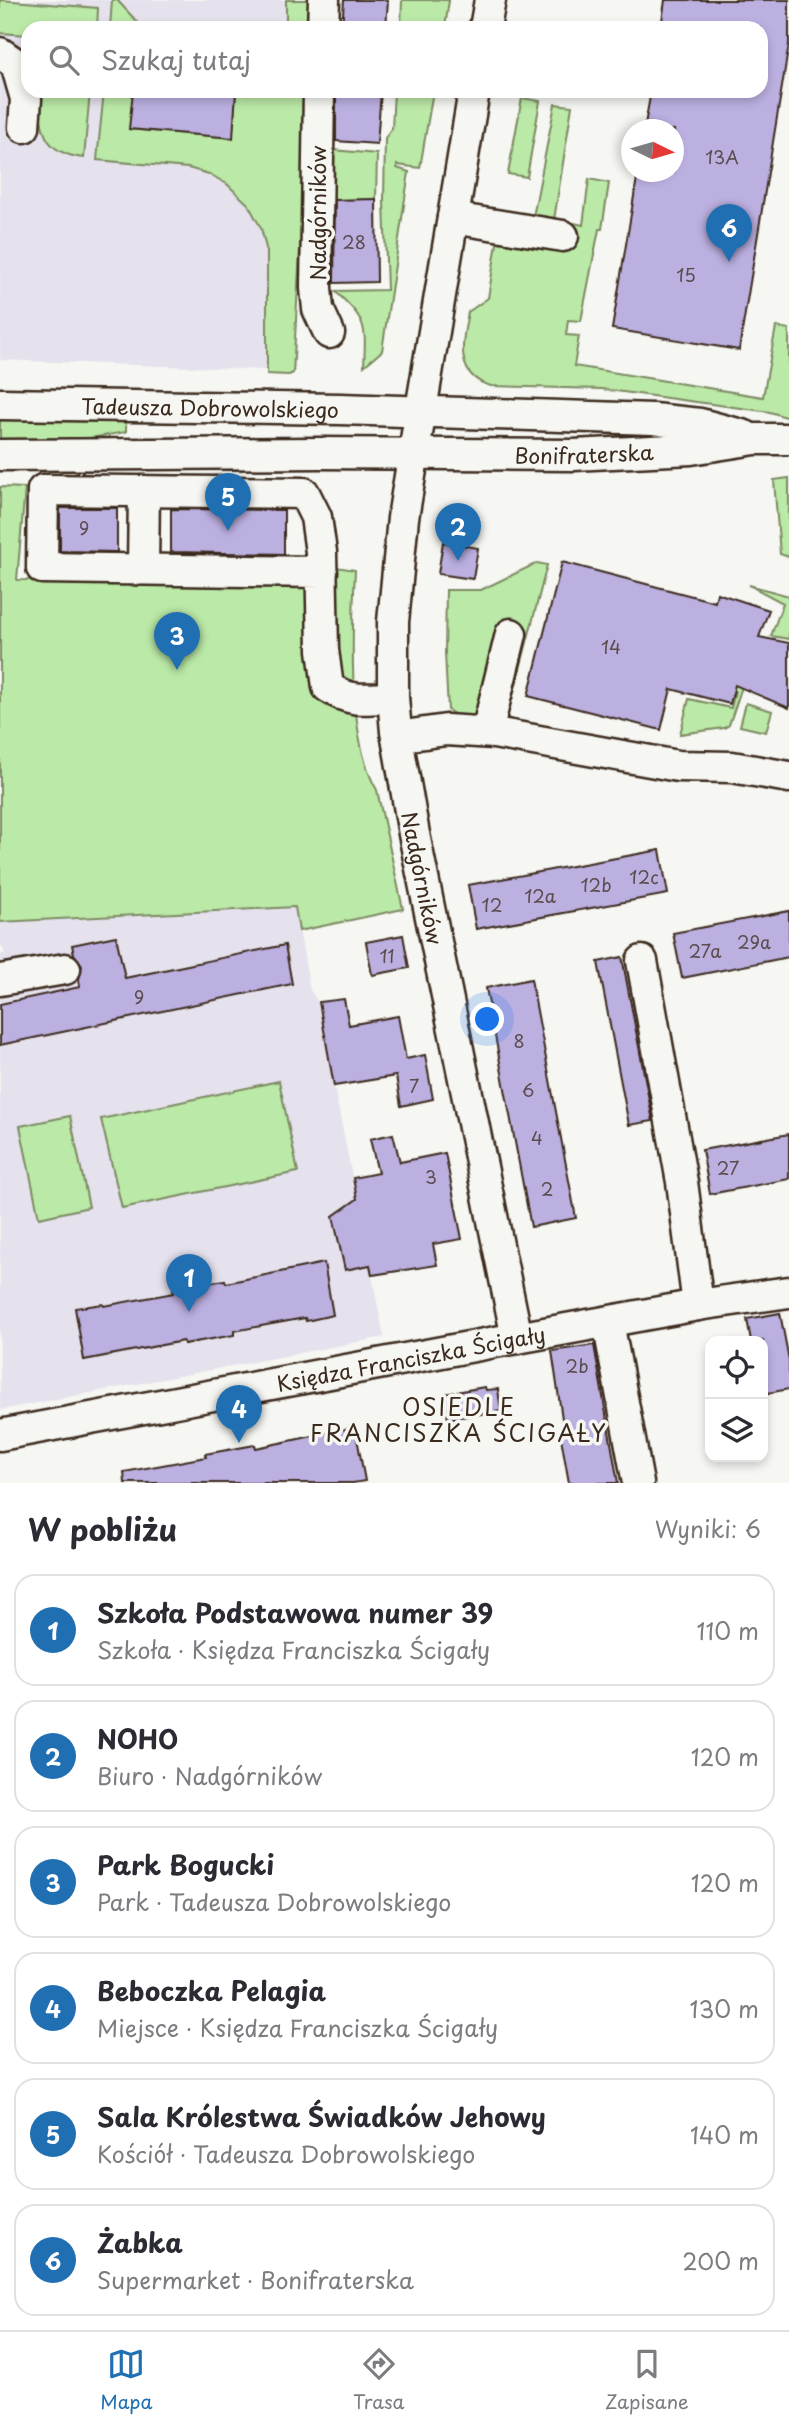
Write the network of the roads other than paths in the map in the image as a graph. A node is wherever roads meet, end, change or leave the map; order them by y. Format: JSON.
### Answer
{"nodes":[{"id":1,"x":324,"y":0,"type":"edge"},
{"id":2,"x":489,"y":0,"type":"edge"},
{"id":3,"x":323,"y":21,"type":"edge"},
{"id":4,"x":486,"y":21,"type":"edge"},
{"id":5,"x":0,"y":53,"type":"edge"},
{"id":6,"x":21,"y":82,"type":"edge"},
{"id":7,"x":26,"y":98,"type":"edge"},
{"id":8,"x":319,"y":98,"type":"edge"},
{"id":9,"x":473,"y":98,"type":"edge"},
{"id":10,"x":24,"y":127,"type":"dead end"},
{"id":11,"x":453,"y":218,"type":"junction"},
{"id":12,"x":564,"y":236,"type":"dead end"},
{"id":13,"x":329,"y":333,"type":"dead end"},
{"id":14,"x":0,"y":404,"type":"edge"},
{"id":15,"x":420,"y":413,"type":"junction"},
{"id":16,"x":755,"y":439,"type":"junction"},
{"id":17,"x":789,"y":439,"type":"edge"},
{"id":18,"x":0,"y":455,"type":"edge"},
{"id":19,"x":413,"y":455,"type":"junction"},
{"id":20,"x":144,"y":491,"type":"junction"},
{"id":21,"x":143,"y":569,"type":"junction"},
{"id":22,"x":322,"y":572,"type":"junction"},
{"id":23,"x":511,"y":634,"type":"dead end"},
{"id":24,"x":393,"y":697,"type":"junction"},
{"id":25,"x":487,"y":732,"type":"junction"},
{"id":26,"x":397,"y":737,"type":"junction"},
{"id":27,"x":789,"y":777,"type":"edge"},
{"id":28,"x":642,"y":961,"type":"dead end"},
{"id":29,"x":65,"y":969,"type":"dead end"},
{"id":30,"x":0,"y":980,"type":"edge"},
{"id":31,"x":789,"y":1292,"type":"edge"},
{"id":32,"x":698,"y":1305,"type":"junction"},
{"id":33,"x":608,"y":1322,"type":"junction"},
{"id":34,"x":517,"y":1338,"type":"junction"},
{"id":35,"x":0,"y":1435,"type":"edge"},
{"id":36,"x":638,"y":1483,"type":"edge"}],
"edges":[{"from":1,"to":3,"type":"street"},
{"from":2,"to":4,"type":"street"},
{"from":5,"to":6,"type":"street"},
{"from":7,"to":10,"type":"street"},
{"from":8,"to":13,"type":"street","name":"Nadgórników"},
{"from":9,"to":11,"type":"street","name":"Nadgórników"},
{"from":11,"to":12,"type":"street"},
{"from":11,"to":15,"type":"street","name":"Nadgórników"},
{"from":14,"to":15,"type":"street","name":"Tadeusza Dobrowolskiego"},
{"from":15,"to":16,"type":"street","name":"Bonifraterska"},
{"from":15,"to":19,"type":"street","name":"Nadgórników"},
{"from":16,"to":17,"type":"street","name":"Bonifraterska"},
{"from":16,"to":19,"type":"street","name":"Bonifraterska"},
{"from":18,"to":19,"type":"street"},
{"from":19,"to":24,"type":"street","name":"Nadgórników"},
{"from":20,"to":21,"type":"street"},
{"from":20,"to":21,"type":"street"},
{"from":20,"to":22,"type":"street"},
{"from":21,"to":22,"type":"street"},
{"from":22,"to":24,"type":"street"},
{"from":23,"to":25,"type":"street"},
{"from":24,"to":26,"type":"street","name":"Nadgórników"},
{"from":25,"to":26,"type":"street"},
{"from":25,"to":27,"type":"street"},
{"from":26,"to":34,"type":"street","name":"Nadgórników"},
{"from":28,"to":32,"type":"street"},
{"from":29,"to":30,"type":"street"},
{"from":31,"to":32,"type":"street","name":"Księdza Franciszka Ścigały"},
{"from":32,"to":33,"type":"street","name":"Księdza Franciszka Ścigały"},
{"from":33,"to":34,"type":"street","name":"Księdza Franciszka Ścigały"},
{"from":33,"to":36,"type":"street"},
{"from":34,"to":35,"type":"street","name":"Księdza Franciszka Ścigały"}]}
